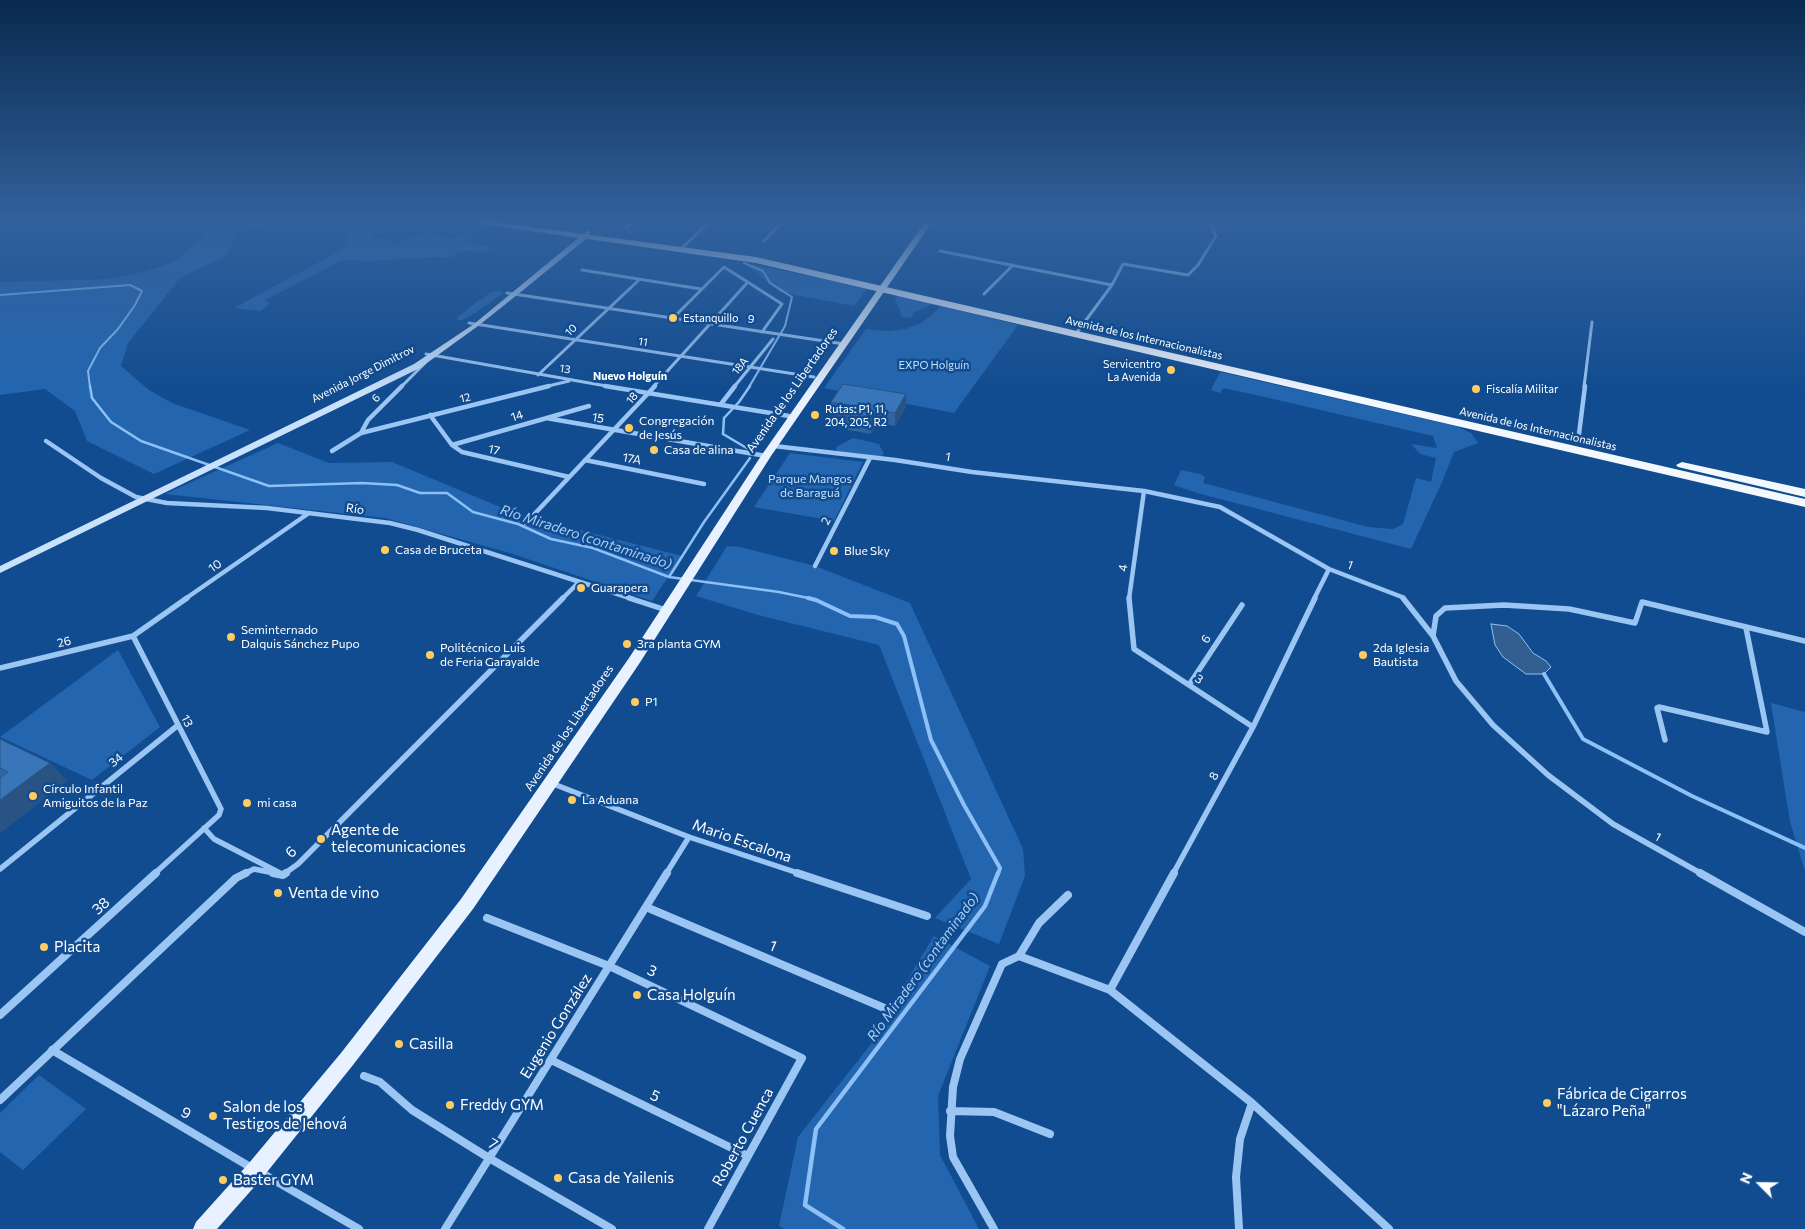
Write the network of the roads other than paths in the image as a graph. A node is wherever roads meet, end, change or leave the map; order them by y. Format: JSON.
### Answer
{"nodes":[{"id":1,"x":528,"y":279,"type":"edge"},
{"id":2,"x":640,"y":279,"type":"edge"},
{"id":3,"x":642,"y":279,"type":"edge"},
{"id":4,"x":711,"y":279,"type":"edge"},
{"id":5,"x":743,"y":279,"type":"edge"},
{"id":6,"x":855,"y":279,"type":"edge"},
{"id":7,"x":888,"y":279,"type":"edge"},
{"id":8,"x":999,"y":279,"type":"edge"},
{"id":9,"x":1084,"y":279,"type":"edge"},
{"id":10,"x":1115,"y":279,"type":"edge"},
{"id":11,"x":748,"y":283,"type":"junction"},
{"id":12,"x":884,"y":285,"type":"junction"},
{"id":13,"x":1112,"y":285,"type":"junction"},
{"id":14,"x":701,"y":289,"type":"junction"},
{"id":15,"x":511,"y":293,"type":"junction"},
{"id":16,"x":984,"y":294,"type":"dead end"},
{"id":17,"x":609,"y":308,"type":"junction"},
{"id":18,"x":672,"y":319,"type":"junction"},
{"id":19,"x":1592,"y":322,"type":"dead end"},
{"id":20,"x":472,"y":324,"type":"junction"},
{"id":21,"x":710,"y":324,"type":"junction"},
{"id":22,"x":762,"y":332,"type":"junction"},
{"id":23,"x":1078,"y":332,"type":"junction"},
{"id":24,"x":773,"y":339,"type":"dead end"},
{"id":25,"x":574,"y":340,"type":"junction"},
{"id":26,"x":844,"y":344,"type":"junction"},
{"id":27,"x":429,"y":355,"type":"junction"},
{"id":28,"x":681,"y":357,"type":"junction"},
{"id":29,"x":750,"y":367,"type":"junction"},
{"id":30,"x":538,"y":375,"type":"junction"},
{"id":31,"x":814,"y":377,"type":"dead end"},
{"id":32,"x":572,"y":380,"type":"junction"},
{"id":33,"x":649,"y":392,"type":"junction"},
{"id":34,"x":721,"y":404,"type":"junction"},
{"id":35,"x":589,"y":406,"type":"dead end"},
{"id":36,"x":430,"y":415,"type":"junction"},
{"id":37,"x":789,"y":416,"type":"dead end"},
{"id":38,"x":546,"y":418,"type":"junction"},
{"id":39,"x":614,"y":431,"type":"junction"},
{"id":40,"x":361,"y":433,"type":"junction"},
{"id":41,"x":46,"y":441,"type":"dead end"},
{"id":42,"x":1578,"y":442,"type":"junction"},
{"id":43,"x":452,"y":445,"type":"junction"},
{"id":44,"x":774,"y":446,"type":"junction"},
{"id":45,"x":332,"y":451,"type":"dead end"},
{"id":46,"x":766,"y":456,"type":"junction"},
{"id":47,"x":870,"y":458,"type":"junction"},
{"id":48,"x":586,"y":460,"type":"junction"},
{"id":49,"x":569,"y":477,"type":"junction"},
{"id":50,"x":704,"y":484,"type":"dead end"},
{"id":51,"x":1144,"y":491,"type":"junction"},
{"id":52,"x":1805,"y":493,"type":"edge"},
{"id":53,"x":140,"y":498,"type":"junction"},
{"id":54,"x":1805,"y":504,"type":"edge"},
{"id":55,"x":309,"y":513,"type":"junction"},
{"id":56,"x":526,"y":523,"type":"dead end"},
{"id":57,"x":0,"y":562,"type":"edge"},
{"id":58,"x":815,"y":566,"type":"dead end"},
{"id":59,"x":1329,"y":569,"type":"junction"},
{"id":60,"x":0,"y":570,"type":"edge"},
{"id":61,"x":579,"y":582,"type":"junction"},
{"id":62,"x":1242,"y":605,"type":"dead end"},
{"id":63,"x":666,"y":610,"type":"junction"},
{"id":64,"x":1746,"y":628,"type":"junction"},
{"id":65,"x":133,"y":636,"type":"junction"},
{"id":66,"x":1433,"y":636,"type":"junction"},
{"id":67,"x":1805,"y":641,"type":"edge"},
{"id":68,"x":1134,"y":648,"type":"joint"},
{"id":69,"x":0,"y":668,"type":"edge"},
{"id":70,"x":1189,"y":685,"type":"junction"},
{"id":71,"x":177,"y":726,"type":"junction"},
{"id":72,"x":1253,"y":728,"type":"junction"},
{"id":73,"x":1665,"y":740,"type":"dead end"},
{"id":74,"x":551,"y":783,"type":"junction"},
{"id":75,"x":219,"y":816,"type":"joint"},
{"id":76,"x":204,"y":828,"type":"junction"},
{"id":77,"x":689,"y":837,"type":"junction"},
{"id":78,"x":0,"y":869,"type":"edge"},
{"id":79,"x":283,"y":875,"type":"junction"},
{"id":80,"x":1068,"y":895,"type":"dead end"},
{"id":81,"x":646,"y":907,"type":"junction"},
{"id":82,"x":926,"y":916,"type":"dead end"},
{"id":83,"x":487,"y":918,"type":"dead end"},
{"id":84,"x":1805,"y":932,"type":"edge"},
{"id":85,"x":1019,"y":956,"type":"junction"},
{"id":86,"x":609,"y":966,"type":"junction"},
{"id":87,"x":1110,"y":990,"type":"junction"},
{"id":88,"x":889,"y":1010,"type":"dead end"},
{"id":89,"x":0,"y":1015,"type":"edge"},
{"id":90,"x":52,"y":1050,"type":"junction"},
{"id":91,"x":802,"y":1058,"type":"joint"},
{"id":92,"x":550,"y":1060,"type":"junction"},
{"id":93,"x":364,"y":1076,"type":"dead end"},
{"id":94,"x":0,"y":1100,"type":"edge"},
{"id":95,"x":1252,"y":1103,"type":"junction"},
{"id":96,"x":950,"y":1111,"type":"junction"},
{"id":97,"x":1050,"y":1134,"type":"dead end"},
{"id":98,"x":748,"y":1156,"type":"junction"},
{"id":99,"x":489,"y":1158,"type":"junction"},
{"id":100,"x":256,"y":1170,"type":"junction"},
{"id":101,"x":203,"y":1229,"type":"edge"},
{"id":102,"x":359,"y":1229,"type":"edge"},
{"id":103,"x":445,"y":1229,"type":"edge"},
{"id":104,"x":612,"y":1229,"type":"edge"},
{"id":105,"x":708,"y":1229,"type":"edge"},
{"id":106,"x":994,"y":1229,"type":"edge"},
{"id":107,"x":1239,"y":1229,"type":"edge"},
{"id":108,"x":1390,"y":1229,"type":"edge"}],
"edges":[{"from":1,"to":15,"type":"main road","name":"Avenida Jorge Dimitrov"},
{"from":2,"to":17,"type":"street","name":"10"},
{"from":3,"to":14,"type":"street"},
{"from":4,"to":14,"type":"street"},
{"from":5,"to":11,"type":"street"},
{"from":6,"to":12,"type":"highway","name":"Avenida de los Internacionalistas"},
{"from":7,"to":12,"type":"main road","name":"Avenida de los Libertadores"},
{"from":8,"to":16,"type":"street"},
{"from":9,"to":13,"type":"street"},
{"from":10,"to":13,"type":"street"},
{"from":11,"to":21,"type":"street","name":"18"},
{"from":11,"to":22,"type":"street"},
{"from":12,"to":23,"type":"highway","name":"Avenida de los Internacionalistas"},
{"from":12,"to":26,"type":"main road","name":"Avenida de los Libertadores"},
{"from":13,"to":23,"type":"street"},
{"from":14,"to":18,"type":"street"},
{"from":15,"to":17,"type":"street","name":"9"},
{"from":15,"to":20,"type":"main road","name":"Avenida Jorge Dimitrov"},
{"from":17,"to":18,"type":"street","name":"9"},
{"from":17,"to":25,"type":"street","name":"10"},
{"from":18,"to":21,"type":"street","name":"9"},
{"from":19,"to":42,"type":"street"},
{"from":20,"to":25,"type":"street","name":"11"},
{"from":20,"to":27,"type":"main road","name":"Avenida Jorge Dimitrov"},
{"from":21,"to":22,"type":"street","name":"9"},
{"from":21,"to":28,"type":"street","name":"18"},
{"from":22,"to":26,"type":"street","name":"9"},
{"from":23,"to":42,"type":"highway","name":"Avenida de los Internacionalistas"},
{"from":23,"to":54,"type":"highway","name":"Avenida de los Internacionalistas"},
{"from":24,"to":29,"type":"street","name":"18A"},
{"from":25,"to":28,"type":"street","name":"11"},
{"from":25,"to":30,"type":"street","name":"10"},
{"from":26,"to":44,"type":"main road","name":"Avenida de los Libertadores"},
{"from":27,"to":30,"type":"street","name":"13"},
{"from":27,"to":40,"type":"street","name":"6"},
{"from":27,"to":53,"type":"main road","name":"Avenida Jorge Dimitrov"},
{"from":28,"to":29,"type":"street","name":"11"},
{"from":28,"to":33,"type":"street","name":"18"},
{"from":29,"to":31,"type":"street","name":"11"},
{"from":29,"to":34,"type":"street","name":"18A"},
{"from":30,"to":32,"type":"street","name":"13"},
{"from":32,"to":33,"type":"street","name":"13"},
{"from":32,"to":36,"type":"street","name":"12"},
{"from":33,"to":34,"type":"street","name":"13"},
{"from":33,"to":39,"type":"street","name":"18"},
{"from":34,"to":37,"type":"street","name":"13"},
{"from":35,"to":38,"type":"street","name":"14"},
{"from":36,"to":40,"type":"street","name":"12"},
{"from":36,"to":43,"type":"street","name":"17"},
{"from":38,"to":39,"type":"street","name":"15"},
{"from":38,"to":43,"type":"street","name":"14"},
{"from":39,"to":46,"type":"street","name":"15"},
{"from":39,"to":48,"type":"street","name":"18"},
{"from":40,"to":45,"type":"street","name":"6"},
{"from":41,"to":53,"type":"street","name":"Río"},
{"from":42,"to":52,"type":"highway","name":"Avenida de los Internacionalistas"},
{"from":43,"to":49,"type":"street","name":"17"},
{"from":44,"to":46,"type":"main road","name":"Avenida de los Libertadores"},
{"from":44,"to":47,"type":"street","name":"1"},
{"from":46,"to":63,"type":"main road","name":"Avenida de los Libertadores"},
{"from":47,"to":51,"type":"street","name":"1"},
{"from":47,"to":58,"type":"street","name":"2"},
{"from":48,"to":49,"type":"street","name":"18"},
{"from":48,"to":50,"type":"street","name":"17A"},
{"from":49,"to":56,"type":"street","name":"18"},
{"from":51,"to":59,"type":"street","name":"1"},
{"from":51,"to":68,"type":"street","name":"4"},
{"from":53,"to":55,"type":"street","name":"Río"},
{"from":53,"to":57,"type":"main road","name":"Avenida Jorge Dimitrov"},
{"from":53,"to":60,"type":"main road","name":"Avenida Jorge Dimitrov"},
{"from":55,"to":61,"type":"street","name":"Río"},
{"from":55,"to":65,"type":"street","name":"10"},
{"from":59,"to":66,"type":"street","name":"1"},
{"from":59,"to":72,"type":"street","name":"8"},
{"from":61,"to":63,"type":"street","name":"Río"},
{"from":61,"to":79,"type":"street","name":"6"},
{"from":62,"to":70,"type":"street","name":"6"},
{"from":63,"to":74,"type":"main road","name":"Avenida de los Libertadores"},
{"from":64,"to":66,"type":"street"},
{"from":64,"to":67,"type":"street"},
{"from":64,"to":73,"type":"street"},
{"from":65,"to":69,"type":"street","name":"26"},
{"from":65,"to":71,"type":"street","name":"13"},
{"from":66,"to":84,"type":"street","name":"1"},
{"from":68,"to":70,"type":"street","name":"3"},
{"from":70,"to":72,"type":"street","name":"3"},
{"from":71,"to":75,"type":"street","name":"13"},
{"from":71,"to":78,"type":"street","name":"34"},
{"from":72,"to":87,"type":"street","name":"8"},
{"from":74,"to":77,"type":"street","name":"Mario Escalona"},
{"from":74,"to":100,"type":"main road","name":"Avenida de los Libertadores"},
{"from":75,"to":76,"type":"street","name":"38"},
{"from":76,"to":79,"type":"street"},
{"from":76,"to":89,"type":"street","name":"38"},
{"from":77,"to":81,"type":"street","name":"Eugenio González"},
{"from":77,"to":82,"type":"street","name":"Mario Escalona"},
{"from":79,"to":90,"type":"street","name":"6"},
{"from":80,"to":85,"type":"street"},
{"from":81,"to":86,"type":"street","name":"Eugenio González"},
{"from":81,"to":88,"type":"street","name":"1"},
{"from":83,"to":86,"type":"street","name":"3"},
{"from":85,"to":87,"type":"street"},
{"from":85,"to":96,"type":"street"},
{"from":86,"to":91,"type":"street","name":"3"},
{"from":86,"to":92,"type":"street","name":"Eugenio González"},
{"from":87,"to":95,"type":"street"},
{"from":90,"to":94,"type":"street","name":"6"},
{"from":90,"to":100,"type":"street","name":"9"},
{"from":91,"to":98,"type":"street","name":"Roberto Cuenca"},
{"from":92,"to":98,"type":"street","name":"5"},
{"from":92,"to":99,"type":"street","name":"Eugenio González"},
{"from":93,"to":99,"type":"street","name":"7"},
{"from":95,"to":107,"type":"street"},
{"from":95,"to":108,"type":"street"},
{"from":96,"to":97,"type":"street"},
{"from":96,"to":106,"type":"street"},
{"from":98,"to":105,"type":"street","name":"Roberto Cuenca"},
{"from":99,"to":103,"type":"street","name":"Eugenio González"},
{"from":99,"to":104,"type":"street","name":"7"},
{"from":100,"to":101,"type":"main road","name":"Avenida de los Libertadores"},
{"from":100,"to":102,"type":"street","name":"9"}]}
